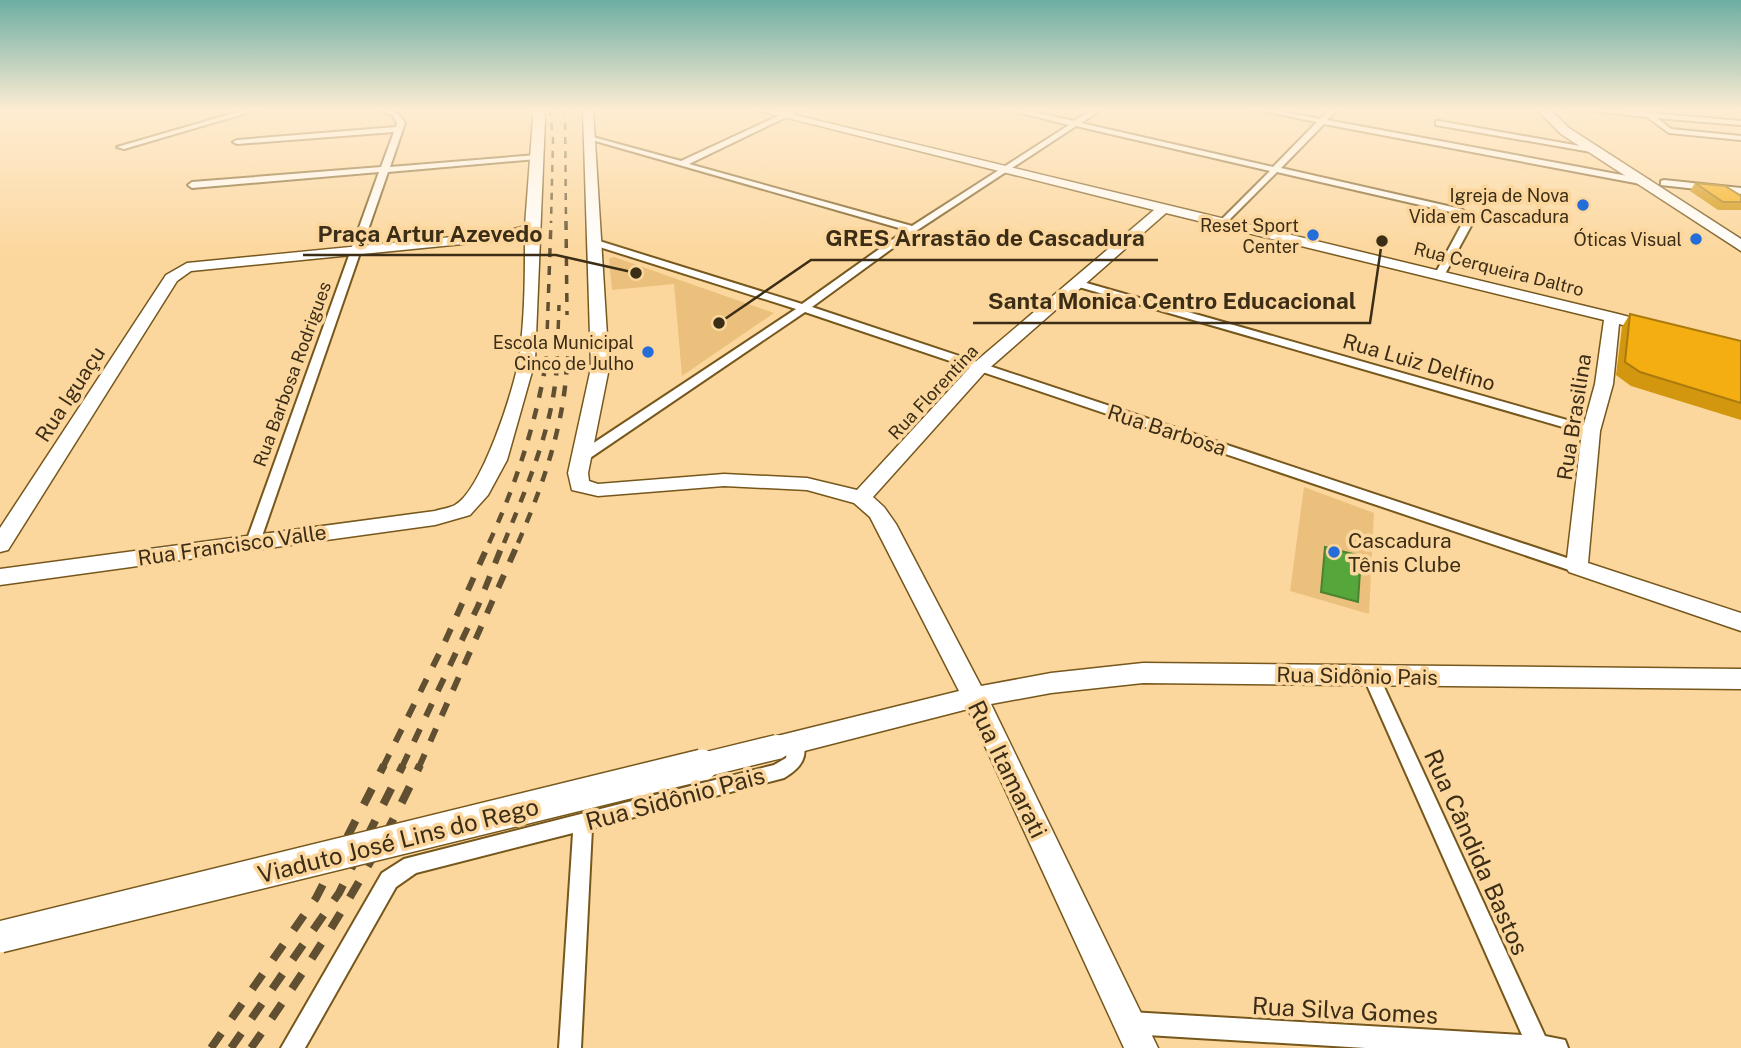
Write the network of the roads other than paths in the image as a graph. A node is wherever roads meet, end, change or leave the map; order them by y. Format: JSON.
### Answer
{"nodes":[{"id":1,"x":537,"y":157,"type":"edge"},
{"id":2,"x":389,"y":158,"type":"edge"},
{"id":3,"x":526,"y":158,"type":"edge"},
{"id":4,"x":590,"y":158,"type":"edge"},
{"id":5,"x":660,"y":158,"type":"edge"},
{"id":6,"x":695,"y":158,"type":"edge"},
{"id":7,"x":961,"y":158,"type":"edge"},
{"id":8,"x":1020,"y":158,"type":"edge"},
{"id":9,"x":1232,"y":158,"type":"edge"},
{"id":10,"x":1287,"y":158,"type":"edge"},
{"id":11,"x":1518,"y":158,"type":"edge"},
{"id":12,"x":1608,"y":158,"type":"edge"},
{"id":13,"x":1624,"y":158,"type":"edge"},
{"id":14,"x":682,"y":164,"type":"junction"},
{"id":15,"x":1004,"y":168,"type":"junction"},
{"id":16,"x":1277,"y":168,"type":"junction"},
{"id":17,"x":385,"y":170,"type":"junction"},
{"id":18,"x":1646,"y":182,"type":"junction"},
{"id":19,"x":1664,"y":183,"type":"junction"},
{"id":20,"x":192,"y":185,"type":"dead end"},
{"id":21,"x":1741,"y":191,"type":"edge"},
{"id":22,"x":1165,"y":207,"type":"junction"},
{"id":23,"x":1225,"y":221,"type":"junction"},
{"id":24,"x":914,"y":229,"type":"junction"},
{"id":25,"x":1741,"y":233,"type":"edge"},
{"id":26,"x":532,"y":238,"type":"junction"},
{"id":27,"x":593,"y":242,"type":"junction"},
{"id":28,"x":1741,"y":246,"type":"edge"},
{"id":29,"x":356,"y":250,"type":"junction"},
{"id":30,"x":1440,"y":274,"type":"junction"},
{"id":31,"x":1076,"y":283,"type":"junction"},
{"id":32,"x":803,"y":309,"type":"junction"},
{"id":33,"x":1612,"y":317,"type":"junction"},
{"id":34,"x":1676,"y":333,"type":"edge"},
{"id":35,"x":980,"y":367,"type":"junction"},
{"id":36,"x":1591,"y":431,"type":"junction"},
{"id":37,"x":582,"y":457,"type":"junction"},
{"id":38,"x":861,"y":498,"type":"junction"},
{"id":39,"x":253,"y":542,"type":"junction"},
{"id":40,"x":0,"y":545,"type":"edge"},
{"id":41,"x":1577,"y":567,"type":"junction"},
{"id":42,"x":0,"y":576,"type":"edge"},
{"id":43,"x":1741,"y":622,"type":"edge"},
{"id":44,"x":1371,"y":676,"type":"junction"},
{"id":45,"x":1741,"y":679,"type":"edge"},
{"id":46,"x":975,"y":698,"type":"junction"},
{"id":47,"x":786,"y":744,"type":"junction"},
{"id":48,"x":583,"y":822,"type":"junction"},
{"id":49,"x":0,"y":937,"type":"edge"},
{"id":50,"x":1136,"y":1036,"type":"edge"},
{"id":51,"x":292,"y":1048,"type":"edge"},
{"id":52,"x":570,"y":1048,"type":"edge"},
{"id":53,"x":1545,"y":1048,"type":"edge"}],
"edges":[{"from":1,"to":26,"type":"main road"},
{"from":2,"to":17,"type":"street","name":"Rua Barbosa Rodrigues"},
{"from":3,"to":17,"type":"street"},
{"from":4,"to":27,"type":"main road"},
{"from":5,"to":14,"type":"street"},
{"from":6,"to":14,"type":"street"},
{"from":7,"to":15,"type":"main road","name":"Rua Cerqueira Daltro"},
{"from":8,"to":15,"type":"street"},
{"from":9,"to":16,"type":"street"},
{"from":10,"to":16,"type":"street"},
{"from":11,"to":18,"type":"street"},
{"from":12,"to":18,"type":"main road"},
{"from":13,"to":19,"type":"main road"},
{"from":14,"to":24,"type":"street"},
{"from":15,"to":22,"type":"main road","name":"Rua Cerqueira Daltro"},
{"from":15,"to":24,"type":"street"},
{"from":16,"to":23,"type":"street"},
{"from":16,"to":30,"type":"street"},
{"from":17,"to":20,"type":"street"},
{"from":17,"to":29,"type":"street","name":"Rua Barbosa Rodrigues"},
{"from":18,"to":28,"type":"main road"},
{"from":19,"to":21,"type":"street"},
{"from":19,"to":25,"type":"main road"},
{"from":22,"to":23,"type":"main road","name":"Rua Cerqueira Daltro"},
{"from":22,"to":31,"type":"main road","name":"Rua Florentina"},
{"from":23,"to":30,"type":"main road","name":"Rua Cerqueira Daltro"},
{"from":24,"to":32,"type":"street"},
{"from":26,"to":29,"type":"main road"},
{"from":26,"to":39,"type":"main road","name":"Rua Francisco Valle"},
{"from":27,"to":32,"type":"street","name":"Rua Barbosa"},
{"from":27,"to":37,"type":"main road"},
{"from":29,"to":39,"type":"street","name":"Rua Barbosa Rodrigues"},
{"from":29,"to":40,"type":"main road","name":"Rua Iguaçu"},
{"from":30,"to":33,"type":"main road","name":"Rua Cerqueira Daltro"},
{"from":31,"to":35,"type":"main road","name":"Rua Florentina"},
{"from":31,"to":36,"type":"street","name":"Rua Luiz Delfino"},
{"from":32,"to":35,"type":"street","name":"Rua Barbosa"},
{"from":32,"to":37,"type":"street"},
{"from":33,"to":34,"type":"main road","name":"Rua Cerqueira Daltro"},
{"from":33,"to":36,"type":"main road","name":"Rua Brasilina"},
{"from":35,"to":38,"type":"main road","name":"Rua Florentina"},
{"from":35,"to":41,"type":"street","name":"Rua Barbosa"},
{"from":36,"to":41,"type":"main road","name":"Rua Brasilina"},
{"from":37,"to":38,"type":"main road"},
{"from":38,"to":46,"type":"main road","name":"Rua Itamarati"},
{"from":39,"to":42,"type":"main road","name":"Rua Francisco Valle"},
{"from":41,"to":43,"type":"main road","name":"Rua Barbosa"},
{"from":44,"to":45,"type":"main road","name":"Rua Sidônio Pais"},
{"from":44,"to":46,"type":"main road","name":"Rua Sidônio Pais"},
{"from":44,"to":53,"type":"street","name":"Rua Cândida Bastos"},
{"from":46,"to":47,"type":"main road","name":"Rua Sidônio Pais"},
{"from":46,"to":50,"type":"main road","name":"Rua Itamarati"},
{"from":47,"to":48,"type":"street","name":"Rua Sidônio Pais"},
{"from":47,"to":49,"type":"main road","name":"Viaduto José Lins do Rego","bridge":true},
{"from":48,"to":51,"type":"street","name":"Rua Sidônio Pais"},
{"from":48,"to":52,"type":"street"},
{"from":50,"to":53,"type":"street","name":"Rua Silva Gomes"}]}
